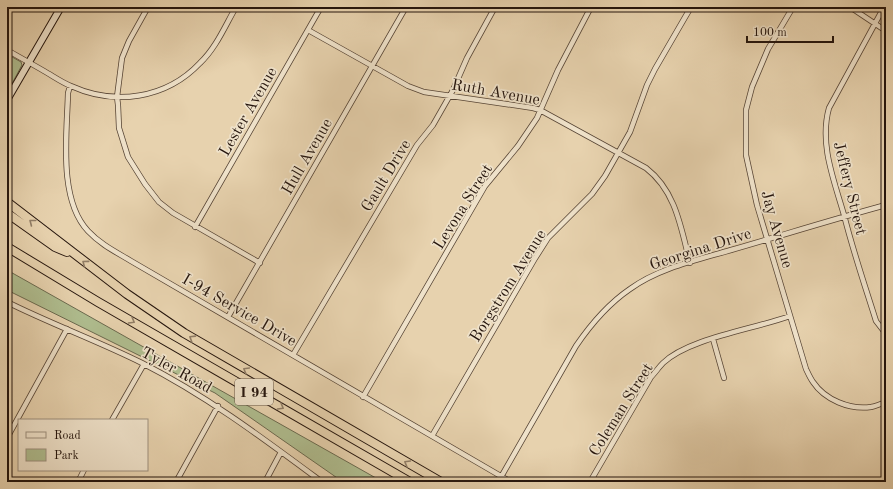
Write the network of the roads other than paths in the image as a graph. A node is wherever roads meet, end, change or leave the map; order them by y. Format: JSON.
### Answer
{"nodes":[{"id":1,"x":61,"y":7,"type":"edge"},
{"id":2,"x":148,"y":7,"type":"edge"},
{"id":3,"x":236,"y":7,"type":"edge"},
{"id":4,"x":321,"y":7,"type":"edge"},
{"id":5,"x":406,"y":7,"type":"edge"},
{"id":6,"x":495,"y":7,"type":"edge"},
{"id":7,"x":591,"y":7,"type":"edge"},
{"id":8,"x":691,"y":7,"type":"edge"},
{"id":9,"x":793,"y":7,"type":"edge"},
{"id":10,"x":850,"y":7,"type":"edge"},
{"id":11,"x":884,"y":7,"type":"edge"},
{"id":12,"x":874,"y":23,"type":"junction"},
{"id":13,"x":308,"y":30,"type":"junction"},
{"id":14,"x":886,"y":31,"type":"edge"},
{"id":15,"x":7,"y":50,"type":"edge"},
{"id":16,"x":28,"y":62,"type":"junction"},
{"id":17,"x":372,"y":66,"type":"junction"},
{"id":18,"x":70,"y":86,"type":"junction"},
{"id":19,"x":117,"y":97,"type":"junction"},
{"id":20,"x":449,"y":97,"type":"junction"},
{"id":21,"x":7,"y":100,"type":"edge"},
{"id":22,"x":540,"y":110,"type":"junction"},
{"id":23,"x":619,"y":152,"type":"junction"},
{"id":24,"x":7,"y":202,"type":"edge"},
{"id":25,"x":886,"y":205,"type":"edge"},
{"id":26,"x":7,"y":212,"type":"edge"},
{"id":27,"x":844,"y":217,"type":"junction"},
{"id":28,"x":195,"y":227,"type":"junction"},
{"id":29,"x":767,"y":240,"type":"junction"},
{"id":30,"x":7,"y":247,"type":"edge"},
{"id":31,"x":74,"y":254,"type":"junction"},
{"id":32,"x":260,"y":263,"type":"junction"},
{"id":33,"x":690,"y":263,"type":"junction"},
{"id":34,"x":7,"y":302,"type":"edge"},
{"id":35,"x":790,"y":316,"type":"junction"},
{"id":36,"x":228,"y":317,"type":"junction"},
{"id":37,"x":67,"y":329,"type":"junction"},
{"id":38,"x":886,"y":334,"type":"edge"},
{"id":39,"x":713,"y":339,"type":"junction"},
{"id":40,"x":293,"y":356,"type":"junction"},
{"id":41,"x":144,"y":364,"type":"junction"},
{"id":42,"x":724,"y":378,"type":"dead end"},
{"id":43,"x":363,"y":397,"type":"junction"},
{"id":44,"x":886,"y":402,"type":"edge"},
{"id":45,"x":218,"y":406,"type":"junction"},
{"id":46,"x":113,"y":419,"type":"edge"},
{"id":47,"x":432,"y":436,"type":"junction"},
{"id":48,"x":7,"y":438,"type":"edge"},
{"id":49,"x":281,"y":452,"type":"junction"},
{"id":50,"x":84,"y":471,"type":"edge"},
{"id":51,"x":501,"y":477,"type":"junction"},
{"id":52,"x":78,"y":482,"type":"edge"},
{"id":53,"x":176,"y":482,"type":"edge"},
{"id":54,"x":265,"y":482,"type":"edge"},
{"id":55,"x":322,"y":482,"type":"edge"},
{"id":56,"x":410,"y":482,"type":"edge"},
{"id":57,"x":441,"y":482,"type":"edge"},
{"id":58,"x":511,"y":482,"type":"edge"},
{"id":59,"x":590,"y":482,"type":"edge"}],
"edges":[{"from":1,"to":16,"type":"main road"},
{"from":2,"to":19,"type":"street"},
{"from":3,"to":19,"type":"street"},
{"from":4,"to":13,"type":"street","name":"Lester Avenue"},
{"from":5,"to":17,"type":"street","name":"Hull Avenue"},
{"from":6,"to":20,"type":"street","name":"Gault Drive"},
{"from":7,"to":22,"type":"street","name":"Levona Street"},
{"from":8,"to":23,"type":"street","name":"Borgstrom Avenue"},
{"from":9,"to":29,"type":"street","name":"Jay Avenue"},
{"from":10,"to":12,"type":"street"},
{"from":11,"to":12,"type":"street","name":"Jeffery Street"},
{"from":12,"to":14,"type":"street"},
{"from":12,"to":27,"type":"street","name":"Jeffery Street"},
{"from":13,"to":17,"type":"street","name":"Ruth Avenue"},
{"from":13,"to":28,"type":"street","name":"Lester Avenue"},
{"from":15,"to":16,"type":"street"},
{"from":16,"to":18,"type":"street"},
{"from":16,"to":21,"type":"main road"},
{"from":17,"to":20,"type":"street","name":"Ruth Avenue"},
{"from":17,"to":32,"type":"street","name":"Hull Avenue"},
{"from":18,"to":19,"type":"street"},
{"from":18,"to":36,"type":"street","name":"I-94 Service Drive"},
{"from":19,"to":28,"type":"street"},
{"from":20,"to":22,"type":"street","name":"Ruth Avenue"},
{"from":20,"to":40,"type":"street","name":"Gault Drive"},
{"from":22,"to":23,"type":"street","name":"Ruth Avenue"},
{"from":22,"to":43,"type":"street","name":"Levona Street"},
{"from":23,"to":33,"type":"street","name":"Ruth Avenue"},
{"from":23,"to":47,"type":"street","name":"Borgstrom Avenue"},
{"from":31,"to":24,"type":"highway","number":"I 94","one_way":true},
{"from":25,"to":27,"type":"street","name":"Georgina Drive"},
{"from":26,"to":31,"type":"highway"},
{"from":27,"to":29,"type":"street","name":"Georgina Drive"},
{"from":27,"to":38,"type":"street","name":"Jeffery Street"},
{"from":28,"to":32,"type":"street"},
{"from":29,"to":33,"type":"street","name":"Georgina Drive"},
{"from":29,"to":35,"type":"street","name":"Jay Avenue"},
{"from":30,"to":56,"type":"highway","number":"I 94","one_way":true},
{"from":57,"to":31,"type":"highway","number":"I 94","one_way":true},
{"from":32,"to":36,"type":"street","name":"Hull Avenue"},
{"from":33,"to":51,"type":"street","name":"Georgina Drive"},
{"from":34,"to":37,"type":"street","name":"Tyler Road"},
{"from":35,"to":39,"type":"street","name":"Coleman Street"},
{"from":35,"to":44,"type":"street","name":"Jay Avenue"},
{"from":36,"to":40,"type":"street","name":"I-94 Service Drive"},
{"from":37,"to":41,"type":"street","name":"Tyler Road"},
{"from":37,"to":48,"type":"street"},
{"from":39,"to":42,"type":"street"},
{"from":39,"to":59,"type":"street","name":"Coleman Street"},
{"from":40,"to":43,"type":"street","name":"I-94 Service Drive"},
{"from":41,"to":45,"type":"street","name":"Tyler Road"},
{"from":41,"to":46,"type":"street"},
{"from":43,"to":47,"type":"street","name":"I-94 Service Drive"},
{"from":45,"to":49,"type":"street","name":"Tyler Road"},
{"from":45,"to":53,"type":"street"},
{"from":47,"to":51,"type":"street","name":"I-94 Service Drive"},
{"from":49,"to":54,"type":"street"},
{"from":49,"to":55,"type":"street","name":"Tyler Road"},
{"from":50,"to":52,"type":"street"},
{"from":51,"to":58,"type":"street","name":"I-94 Service Drive"}]}
